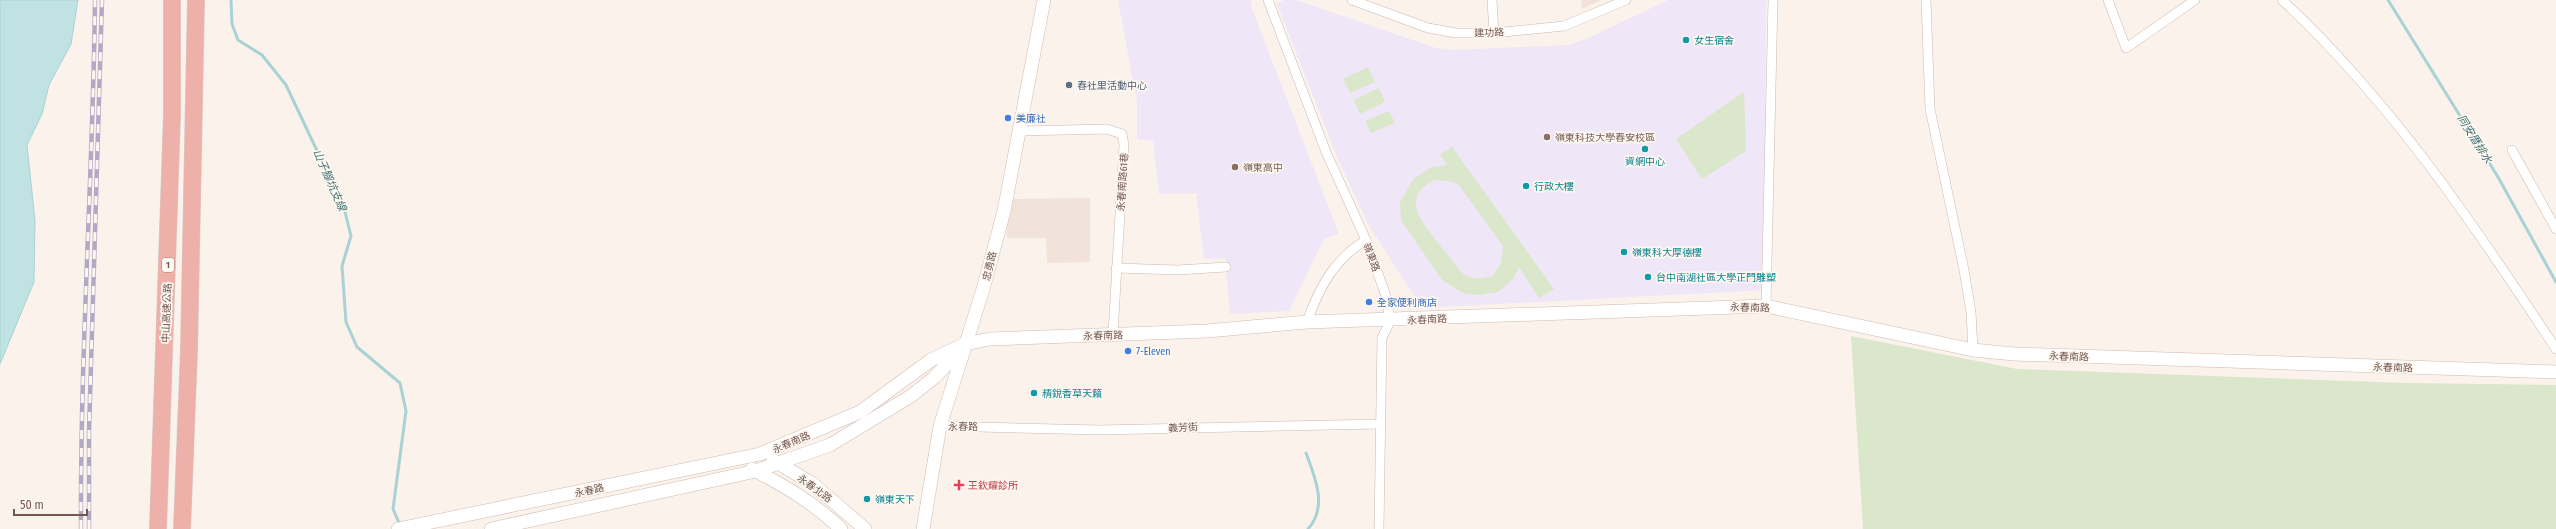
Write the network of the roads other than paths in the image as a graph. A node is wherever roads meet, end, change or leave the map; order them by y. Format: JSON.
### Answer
{"nodes":[{"id":1,"x":172,"y":0,"type":"edge"},
{"id":2,"x":196,"y":0,"type":"edge"},
{"id":3,"x":1044,"y":0,"type":"edge"},
{"id":4,"x":1268,"y":0,"type":"edge"},
{"id":5,"x":1352,"y":0,"type":"edge"},
{"id":6,"x":1492,"y":0,"type":"edge"},
{"id":7,"x":1626,"y":0,"type":"edge"},
{"id":8,"x":1772,"y":0,"type":"edge"},
{"id":9,"x":1926,"y":0,"type":"edge"},
{"id":10,"x":2108,"y":0,"type":"edge"},
{"id":11,"x":2195,"y":0,"type":"edge"},
{"id":12,"x":2282,"y":0,"type":"edge"},
{"id":13,"x":1494,"y":33,"type":"junction"},
{"id":14,"x":1019,"y":131,"type":"junction"},
{"id":15,"x":2512,"y":150,"type":"dead end"},
{"id":16,"x":2556,"y":229,"type":"edge"},
{"id":17,"x":1366,"y":240,"type":"junction"},
{"id":18,"x":1226,"y":267,"type":"dead end"},
{"id":19,"x":1116,"y":268,"type":"junction"},
{"id":20,"x":1766,"y":306,"type":"junction"},
{"id":21,"x":1390,"y":321,"type":"junction"},
{"id":22,"x":1307,"y":322,"type":"junction"},
{"id":23,"x":1113,"y":334,"type":"junction"},
{"id":24,"x":965,"y":344,"type":"junction"},
{"id":25,"x":2556,"y":349,"type":"edge"},
{"id":26,"x":1973,"y":350,"type":"junction"},
{"id":27,"x":2556,"y":372,"type":"edge"},
{"id":28,"x":1381,"y":424,"type":"junction"},
{"id":29,"x":940,"y":426,"type":"junction"},
{"id":30,"x":986,"y":426,"type":"joint"},
{"id":31,"x":760,"y":454,"type":"junction"},
{"id":32,"x":737,"y":460,"type":"junction"},
{"id":33,"x":778,"y":463,"type":"junction"},
{"id":34,"x":756,"y":471,"type":"junction"},
{"id":35,"x":158,"y":529,"type":"edge"},
{"id":36,"x":182,"y":529,"type":"edge"},
{"id":37,"x":398,"y":529,"type":"edge"},
{"id":38,"x":491,"y":529,"type":"edge"},
{"id":39,"x":841,"y":529,"type":"edge"},
{"id":40,"x":865,"y":529,"type":"edge"},
{"id":41,"x":923,"y":529,"type":"edge"},
{"id":42,"x":1379,"y":529,"type":"edge"}],
"edges":[{"from":1,"to":35,"type":"highway","name":"中山高速公路","number":"1"},
{"from":2,"to":36,"type":"highway"},
{"from":3,"to":14,"type":"street","name":"忠勇路"},
{"from":4,"to":17,"type":"street","name":"嶺東路"},
{"from":5,"to":13,"type":"street","name":"建功路"},
{"from":6,"to":13,"type":"street"},
{"from":7,"to":13,"type":"street","name":"建功路"},
{"from":8,"to":20,"type":"street"},
{"from":9,"to":26,"type":"street"},
{"from":10,"to":11,"type":"street"},
{"from":12,"to":25,"type":"street"},
{"from":14,"to":19,"type":"street","name":"永春南路61巷"},
{"from":14,"to":24,"type":"street","name":"忠勇路"},
{"from":15,"to":16,"type":"street"},
{"from":17,"to":21,"type":"street","name":"嶺東路"},
{"from":17,"to":22,"type":"street"},
{"from":18,"to":19,"type":"street"},
{"from":19,"to":23,"type":"street","name":"永春南路61巷"},
{"from":20,"to":21,"type":"street","name":"永春南路"},
{"from":20,"to":26,"type":"street","name":"永春南路"},
{"from":21,"to":22,"type":"street","name":"永春南路"},
{"from":21,"to":28,"type":"street"},
{"from":22,"to":23,"type":"street","name":"永春南路"},
{"from":23,"to":24,"type":"street","name":"永春南路"},
{"from":24,"to":29,"type":"street","name":"忠勇路"},
{"from":24,"to":31,"type":"street","name":"永春南路"},
{"from":24,"to":33,"type":"street","name":"永春南路"},
{"from":26,"to":27,"type":"street","name":"永春南路"},
{"from":28,"to":30,"type":"street","name":"義芳街"},
{"from":28,"to":42,"type":"street"},
{"from":29,"to":30,"type":"street","name":"永春路"},
{"from":29,"to":41,"type":"street","name":"忠勇路"},
{"from":31,"to":32,"type":"street","name":"永春路"},
{"from":31,"to":33,"type":"street","name":"永春北路"},
{"from":32,"to":34,"type":"street","name":"永春北路"},
{"from":32,"to":37,"type":"street","name":"永春路"},
{"from":33,"to":34,"type":"street","name":"永春路"},
{"from":33,"to":40,"type":"street","name":"永春北路"},
{"from":34,"to":38,"type":"street","name":"永春路"},
{"from":34,"to":39,"type":"street","name":"永春北路"}]}
